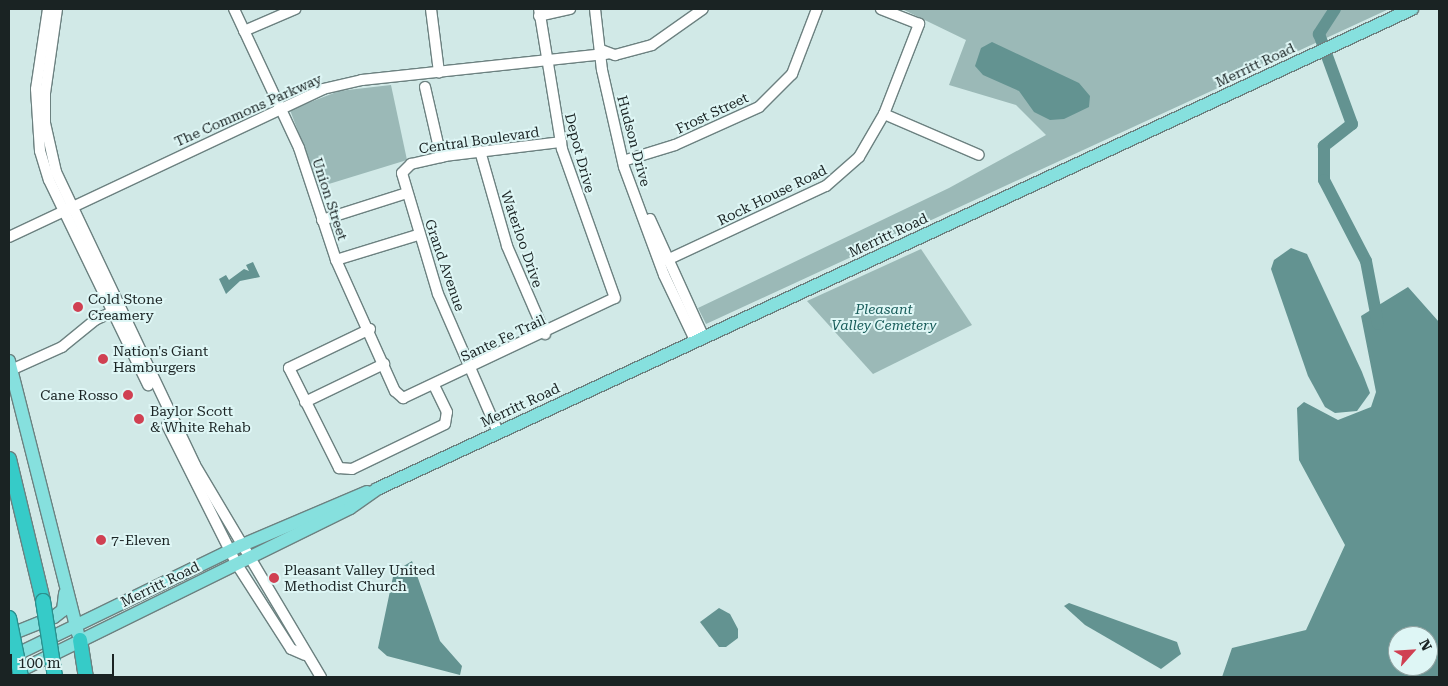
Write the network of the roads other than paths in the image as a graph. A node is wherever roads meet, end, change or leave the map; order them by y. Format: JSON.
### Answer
{"nodes":[{"id":1,"x":48,"y":9,"type":"edge"},
{"id":2,"x":57,"y":9,"type":"edge"},
{"id":3,"x":234,"y":9,"type":"edge"},
{"id":4,"x":295,"y":9,"type":"edge"},
{"id":5,"x":431,"y":9,"type":"edge"},
{"id":6,"x":570,"y":9,"type":"edge"},
{"id":7,"x":595,"y":9,"type":"edge"},
{"id":8,"x":601,"y":9,"type":"edge"},
{"id":9,"x":703,"y":9,"type":"edge"},
{"id":10,"x":817,"y":9,"type":"edge"},
{"id":11,"x":881,"y":9,"type":"edge"},
{"id":12,"x":1412,"y":9,"type":"edge"},
{"id":13,"x":539,"y":12,"type":"edge"},
{"id":14,"x":244,"y":31,"type":"junction"},
{"id":15,"x":602,"y":53,"type":"junction"},
{"id":16,"x":545,"y":61,"type":"junction"},
{"id":17,"x":439,"y":72,"type":"junction"},
{"id":18,"x":425,"y":87,"type":"dead end"},
{"id":19,"x":280,"y":107,"type":"junction"},
{"id":20,"x":884,"y":114,"type":"junction"},
{"id":21,"x":561,"y":142,"type":"junction"},
{"id":22,"x":480,"y":151,"type":"junction"},
{"id":23,"x":980,"y":155,"type":"dead end"},
{"id":24,"x":441,"y":157,"type":"junction"},
{"id":25,"x":626,"y":160,"type":"junction"},
{"id":26,"x":404,"y":169,"type":"joint"},
{"id":27,"x":407,"y":193,"type":"junction"},
{"id":28,"x":69,"y":209,"type":"junction"},
{"id":29,"x":322,"y":220,"type":"junction"},
{"id":30,"x":418,"y":234,"type":"junction"},
{"id":31,"x":9,"y":237,"type":"edge"},
{"id":32,"x":336,"y":260,"type":"junction"},
{"id":33,"x":667,"y":260,"type":"junction"},
{"id":34,"x":615,"y":298,"type":"joint"},
{"id":35,"x":116,"y":310,"type":"junction"},
{"id":36,"x":370,"y":330,"type":"junction"},
{"id":37,"x":545,"y":334,"type":"junction"},
{"id":38,"x":699,"y":338,"type":"junction"},
{"id":39,"x":384,"y":364,"type":"junction"},
{"id":40,"x":10,"y":366,"type":"edge"},
{"id":41,"x":472,"y":368,"type":"junction"},
{"id":42,"x":434,"y":385,"type":"junction"},
{"id":43,"x":400,"y":397,"type":"joint"},
{"id":44,"x":305,"y":402,"type":"junction"},
{"id":45,"x":501,"y":431,"type":"junction"},
{"id":46,"x":9,"y":459,"type":"edge"},
{"id":47,"x":377,"y":489,"type":"junction"},
{"id":48,"x":58,"y":541,"type":"junction"},
{"id":49,"x":235,"y":548,"type":"junction"},
{"id":50,"x":242,"y":561,"type":"junction"},
{"id":51,"x":9,"y":617,"type":"edge"},
{"id":52,"x":76,"y":624,"type":"junction"},
{"id":53,"x":9,"y":634,"type":"edge"},
{"id":54,"x":80,"y":640,"type":"junction"},
{"id":55,"x":9,"y":658,"type":"edge"},
{"id":56,"x":9,"y":676,"type":"edge"},
{"id":57,"x":21,"y":677,"type":"edge"},
{"id":58,"x":55,"y":677,"type":"edge"},
{"id":59,"x":86,"y":677,"type":"edge"},
{"id":60,"x":321,"y":677,"type":"edge"}],
"edges":[{"from":1,"to":28,"type":"street"},
{"from":2,"to":28,"type":"street"},
{"from":3,"to":14,"type":"street","name":"Union Street"},
{"from":4,"to":14,"type":"street"},
{"from":5,"to":17,"type":"street"},
{"from":6,"to":13,"type":"street"},
{"from":7,"to":15,"type":"street","name":"Hudson Drive"},
{"from":8,"to":15,"type":"street","name":"Hudson Drive"},
{"from":9,"to":15,"type":"street","name":"The Commons Parkway"},
{"from":10,"to":25,"type":"street","name":"Frost Street"},
{"from":11,"to":20,"type":"street","name":"Rock House Road"},
{"from":12,"to":38,"type":"main road","name":"Merritt Road"},
{"from":13,"to":16,"type":"street","name":"Depot Drive"},
{"from":14,"to":19,"type":"street","name":"Union Street"},
{"from":15,"to":16,"type":"street","name":"The Commons Parkway"},
{"from":15,"to":25,"type":"street","name":"Hudson Drive"},
{"from":16,"to":17,"type":"street","name":"The Commons Parkway"},
{"from":16,"to":21,"type":"street","name":"Depot Drive"},
{"from":17,"to":19,"type":"street","name":"The Commons Parkway"},
{"from":18,"to":24,"type":"street"},
{"from":19,"to":28,"type":"street","name":"The Commons Parkway"},
{"from":19,"to":29,"type":"street","name":"Union Street"},
{"from":20,"to":23,"type":"street"},
{"from":20,"to":33,"type":"street","name":"Rock House Road"},
{"from":21,"to":22,"type":"street","name":"Central Boulevard"},
{"from":21,"to":34,"type":"street","name":"Depot Drive"},
{"from":22,"to":24,"type":"street","name":"Central Boulevard"},
{"from":22,"to":37,"type":"street","name":"Waterloo Drive"},
{"from":24,"to":26,"type":"street","name":"Central Boulevard"},
{"from":25,"to":33,"type":"street","name":"Hudson Drive"},
{"from":25,"to":38,"type":"street","name":"Hudson Drive"},
{"from":26,"to":27,"type":"street","name":"Grand Avenue"},
{"from":27,"to":29,"type":"street"},
{"from":27,"to":30,"type":"street","name":"Grand Avenue"},
{"from":28,"to":31,"type":"street","name":"The Commons Parkway"},
{"from":28,"to":35,"type":"street"},
{"from":29,"to":32,"type":"street","name":"Union Street"},
{"from":30,"to":32,"type":"street"},
{"from":30,"to":41,"type":"street","name":"Grand Avenue"},
{"from":32,"to":36,"type":"street","name":"Union Street"},
{"from":33,"to":38,"type":"street","name":"Hudson Drive"},
{"from":34,"to":37,"type":"street","name":"Sante Fe Trail"},
{"from":35,"to":40,"type":"street"},
{"from":35,"to":49,"type":"street"},
{"from":36,"to":39,"type":"street","name":"Union Street"},
{"from":36,"to":44,"type":"street"},
{"from":37,"to":41,"type":"street","name":"Sante Fe Trail"},
{"from":38,"to":45,"type":"main road","name":"Merritt Road"},
{"from":39,"to":43,"type":"street","name":"Union Street"},
{"from":39,"to":44,"type":"street"},
{"from":40,"to":48,"type":"main road"},
{"from":41,"to":42,"type":"street","name":"Sante Fe Trail"},
{"from":41,"to":45,"type":"street","name":"Grand Avenue"},
{"from":42,"to":43,"type":"street","name":"Sante Fe Trail"},
{"from":42,"to":44,"type":"street"},
{"from":45,"to":47,"type":"main road","name":"Merritt Road"},
{"from":46,"to":58,"type":"highway","bridge":true},
{"from":47,"to":49,"type":"main road","name":"Merritt Road"},
{"from":47,"to":50,"type":"main road","name":"Merritt Road"},
{"from":48,"to":52,"type":"main road"},
{"from":48,"to":53,"type":"main road"},
{"from":49,"to":50,"type":"street"},
{"from":49,"to":52,"type":"main road","name":"Merritt Road"},
{"from":50,"to":54,"type":"main road","name":"Merritt Road"},
{"from":50,"to":60,"type":"street"},
{"from":51,"to":57,"type":"highway","bridge":true},
{"from":52,"to":54,"type":"main road"},
{"from":52,"to":55,"type":"main road","name":"Merritt Road"},
{"from":54,"to":56,"type":"main road","name":"Merritt Road"},
{"from":54,"to":59,"type":"highway"}]}
